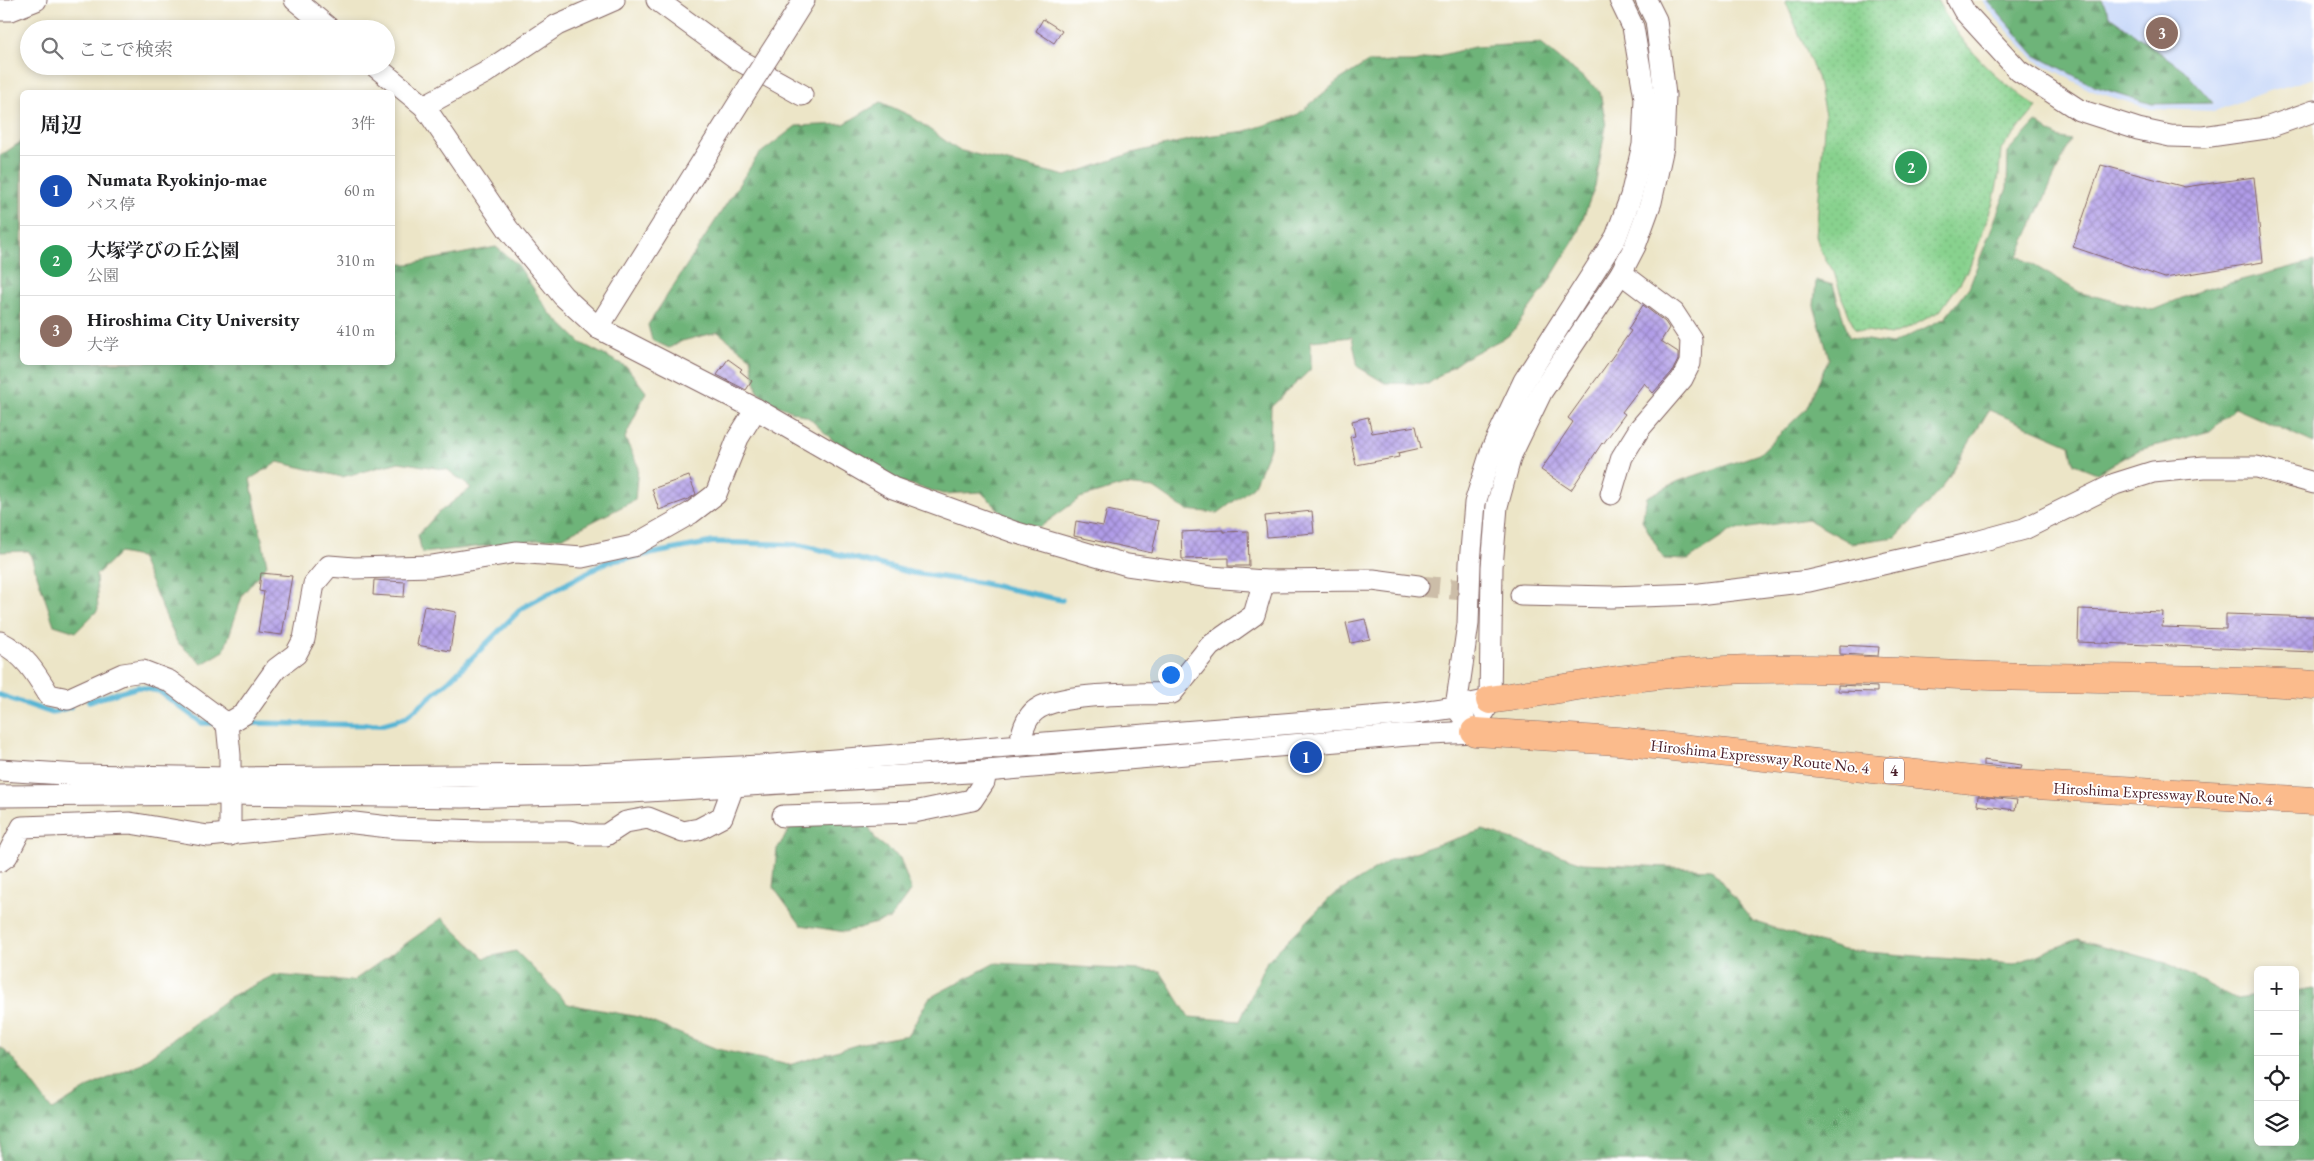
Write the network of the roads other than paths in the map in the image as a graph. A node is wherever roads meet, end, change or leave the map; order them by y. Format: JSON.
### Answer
{"nodes":[{"id":1,"x":36,"y":0,"type":"edge"},
{"id":2,"x":295,"y":0,"type":"edge"},
{"id":3,"x":614,"y":0,"type":"edge"},
{"id":4,"x":658,"y":0,"type":"edge"},
{"id":5,"x":804,"y":0,"type":"edge"},
{"id":6,"x":1620,"y":0,"type":"edge"},
{"id":7,"x":1646,"y":0,"type":"edge"},
{"id":8,"x":1958,"y":0,"type":"edge"},
{"id":9,"x":0,"y":10,"type":"edge"},
{"id":10,"x":319,"y":20,"type":"edge"},
{"id":11,"x":387,"y":75,"type":"edge"},
{"id":12,"x":802,"y":94,"type":"dead end"},
{"id":13,"x":424,"y":106,"type":"junction"},
{"id":14,"x":2314,"y":111,"type":"edge"},
{"id":15,"x":1621,"y":272,"type":"junction"},
{"id":16,"x":598,"y":328,"type":"junction"},
{"id":17,"x":756,"y":409,"type":"junction"},
{"id":18,"x":2314,"y":483,"type":"edge"},
{"id":19,"x":1611,"y":494,"type":"dead end"},
{"id":20,"x":1264,"y":581,"type":"junction"},
{"id":21,"x":1418,"y":586,"type":"tunnel mouth"},
{"id":22,"x":1521,"y":595,"type":"tunnel mouth"},
{"id":23,"x":0,"y":642,"type":"edge"},
{"id":24,"x":2314,"y":685,"type":"edge"},
{"id":25,"x":1490,"y":700,"type":"junction"},
{"id":26,"x":1456,"y":707,"type":"junction"},
{"id":27,"x":227,"y":724,"type":"junction"},
{"id":28,"x":1474,"y":732,"type":"junction"},
{"id":29,"x":1020,"y":744,"type":"junction"},
{"id":30,"x":0,"y":770,"type":"edge"},
{"id":31,"x":986,"y":771,"type":"junction"},
{"id":32,"x":229,"y":786,"type":"junction"},
{"id":33,"x":733,"y":787,"type":"junction"},
{"id":34,"x":0,"y":796,"type":"edge"},
{"id":35,"x":2314,"y":801,"type":"edge"},
{"id":36,"x":782,"y":816,"type":"dead end"},
{"id":37,"x":230,"y":835,"type":"junction"},
{"id":38,"x":0,"y":861,"type":"edge"}],
"edges":[{"from":1,"to":9,"type":"street"},
{"from":2,"to":10,"type":"street"},
{"from":3,"to":13,"type":"street"},
{"from":4,"to":12,"type":"street"},
{"from":5,"to":16,"type":"street","bridge":true},
{"from":6,"to":26,"type":"street"},
{"from":7,"to":15,"type":"street"},
{"from":8,"to":14,"type":"street"},
{"from":11,"to":13,"type":"street"},
{"from":13,"to":16,"type":"street"},
{"from":15,"to":19,"type":"street"},
{"from":15,"to":25,"type":"street"},
{"from":16,"to":17,"type":"street"},
{"from":17,"to":20,"type":"street"},
{"from":17,"to":27,"type":"street"},
{"from":18,"to":22,"type":"street"},
{"from":20,"to":21,"type":"street"},
{"from":20,"to":29,"type":"street"},
{"from":23,"to":27,"type":"street"},
{"from":24,"to":25,"type":"highway"},
{"from":25,"to":26,"type":"street"},
{"from":25,"to":28,"type":"street"},
{"from":26,"to":28,"type":"street"},
{"from":26,"to":29,"type":"street"},
{"from":27,"to":32,"type":"street"},
{"from":28,"to":31,"type":"street"},
{"from":28,"to":35,"type":"highway","name":"Hiroshima Expressway Route No. 4","number":"4"},
{"from":29,"to":32,"type":"street"},
{"from":30,"to":32,"type":"street"},
{"from":31,"to":33,"type":"street"},
{"from":31,"to":36,"type":"street"},
{"from":32,"to":33,"type":"street"},
{"from":32,"to":34,"type":"street"},
{"from":32,"to":37,"type":"street"},
{"from":33,"to":37,"type":"street"},
{"from":37,"to":38,"type":"street"}]}
